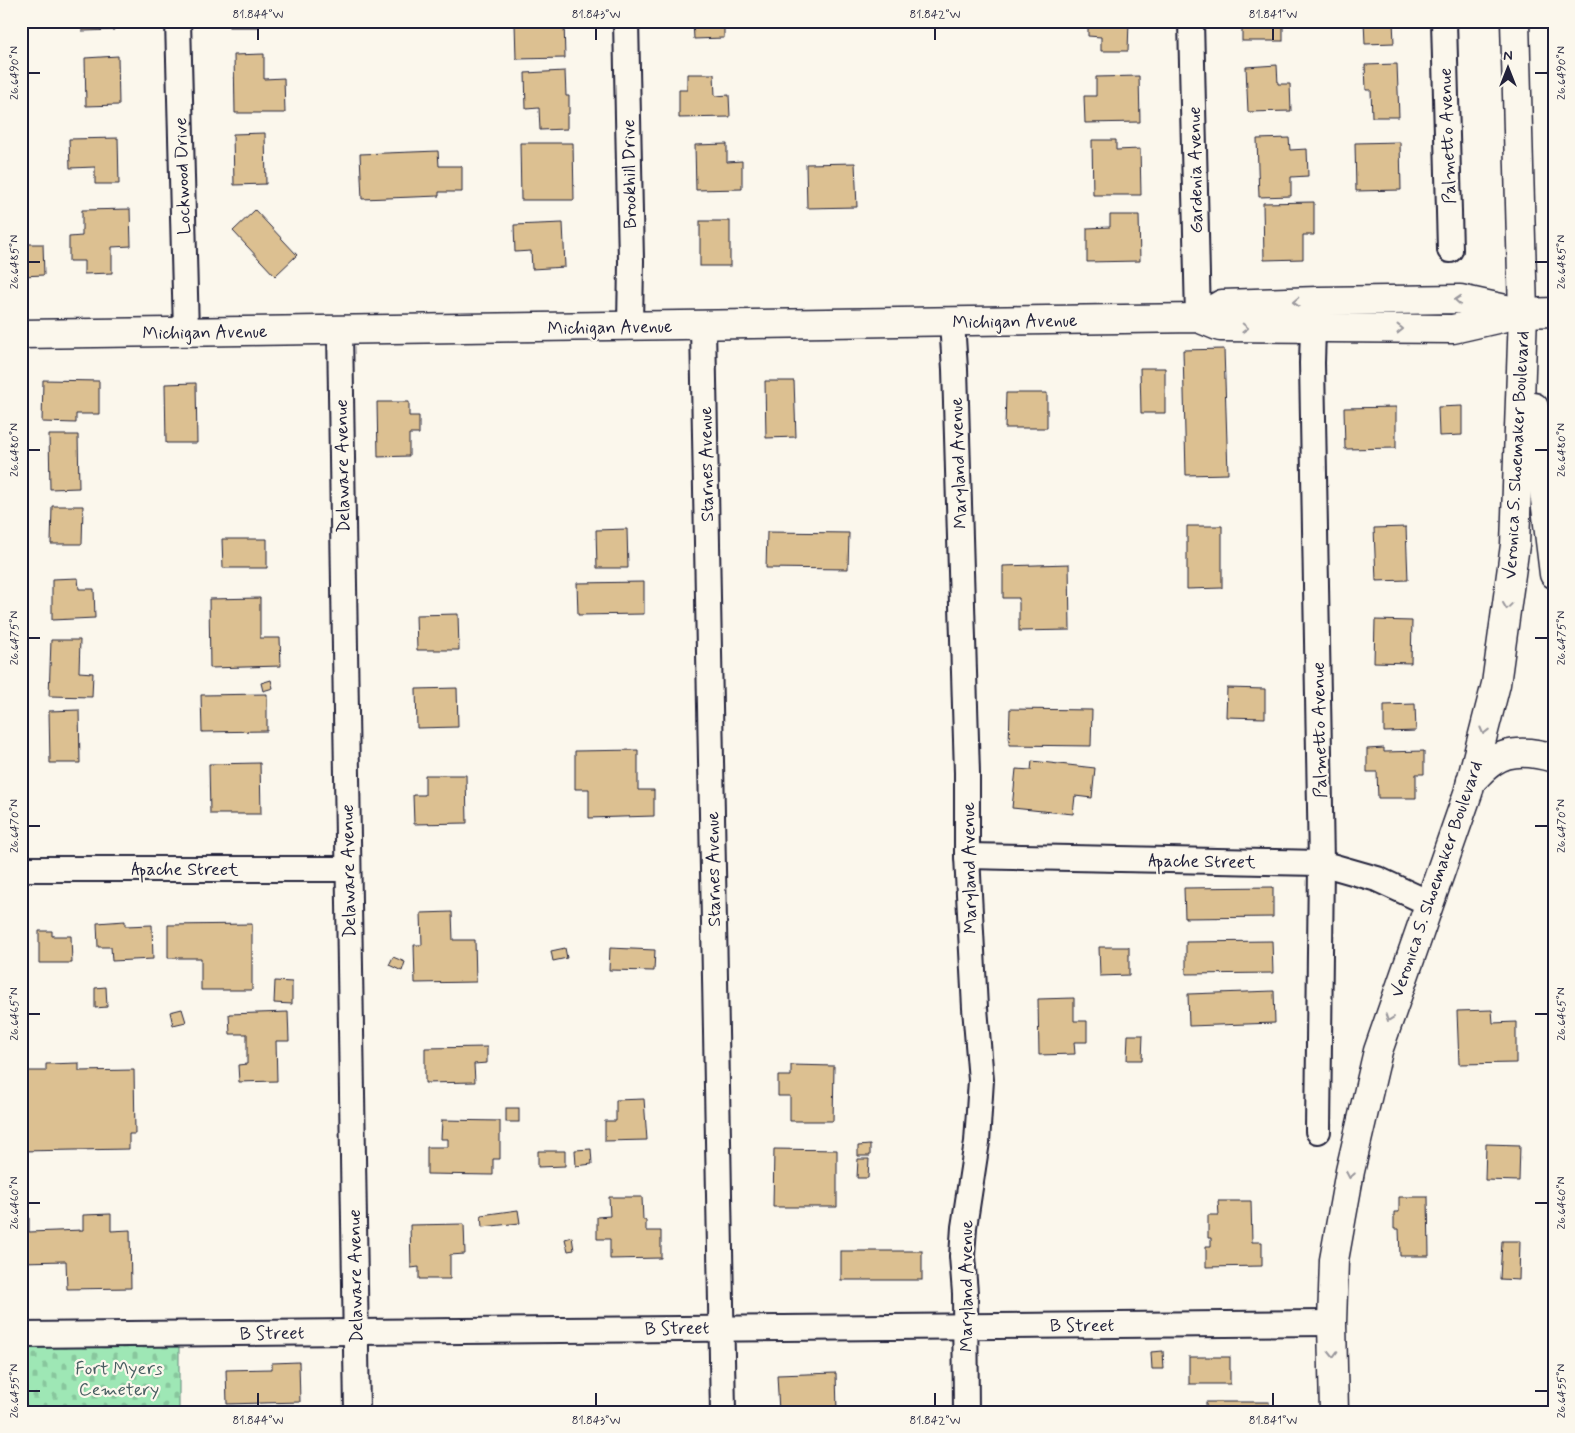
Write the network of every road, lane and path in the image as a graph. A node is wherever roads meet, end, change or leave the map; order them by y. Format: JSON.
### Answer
{"nodes":[{"id":1,"x":178,"y":21,"type":"edge"},
{"id":2,"x":626,"y":21,"type":"edge"},
{"id":3,"x":1191,"y":21,"type":"edge"},
{"id":4,"x":1444,"y":21,"type":"edge"},
{"id":5,"x":1515,"y":21,"type":"edge"},
{"id":6,"x":1450,"y":250,"type":"dead end"},
{"id":7,"x":1554,"y":312,"type":"edge"},
{"id":8,"x":1523,"y":313,"type":"junction"},
{"id":9,"x":1198,"y":318,"type":"junction"},
{"id":10,"x":952,"y":322,"type":"junction"},
{"id":11,"x":630,"y":326,"type":"junction"},
{"id":12,"x":703,"y":326,"type":"junction"},
{"id":13,"x":1314,"y":329,"type":"junction"},
{"id":14,"x":340,"y":330,"type":"junction"},
{"id":15,"x":186,"y":332,"type":"junction"},
{"id":16,"x":21,"y":334,"type":"edge"},
{"id":17,"x":1554,"y":574,"type":"edge"},
{"id":18,"x":1554,"y":758,"type":"edge"},
{"id":19,"x":1471,"y":781,"type":"junction"},
{"id":20,"x":967,"y":856,"type":"junction"},
{"id":21,"x":1321,"y":863,"type":"junction"},
{"id":22,"x":21,"y":870,"type":"edge"},
{"id":23,"x":348,"y":870,"type":"junction"},
{"id":24,"x":1429,"y":903,"type":"junction"},
{"id":25,"x":1318,"y":1131,"type":"dead end"},
{"id":26,"x":1332,"y":1323,"type":"junction"},
{"id":27,"x":964,"y":1326,"type":"junction"},
{"id":28,"x":722,"y":1328,"type":"junction"},
{"id":29,"x":356,"y":1332,"type":"junction"},
{"id":30,"x":21,"y":1335,"type":"edge"},
{"id":31,"x":357,"y":1412,"type":"edge"},
{"id":32,"x":723,"y":1412,"type":"edge"},
{"id":33,"x":966,"y":1412,"type":"edge"},
{"id":34,"x":1334,"y":1412,"type":"edge"}],
"edges":[{"from":1,"to":15,"type":"street","name":"Lockwood Drive"},
{"from":2,"to":11,"type":"street","name":"Brookhill Drive"},
{"from":3,"to":9,"type":"street","name":"Gardenia Avenue"},
{"from":4,"to":6,"type":"street","name":"Palmetto Avenue"},
{"from":5,"to":8,"type":"street","name":"Veronica S. Shoemaker Boulevard"},
{"from":7,"to":8,"type":"street","name":"Michigan Avenue"},
{"from":8,"to":9,"type":"street","name":"Michigan Avenue","one_way":true},
{"from":13,"to":8,"type":"street","name":"Michigan Avenue","one_way":true},
{"from":8,"to":17,"type":"street","name":"Veronica S. Shoemaker Boulevard"},
{"from":8,"to":19,"type":"street","name":"Veronica S. Shoemaker Boulevard","one_way":true},
{"from":9,"to":10,"type":"street","name":"Michigan Avenue"},
{"from":9,"to":13,"type":"street","name":"Michigan Avenue","one_way":true},
{"from":10,"to":12,"type":"street","name":"Michigan Avenue"},
{"from":10,"to":20,"type":"street","name":"Maryland Avenue"},
{"from":11,"to":12,"type":"street","name":"Michigan Avenue"},
{"from":11,"to":14,"type":"street","name":"Michigan Avenue"},
{"from":12,"to":28,"type":"street","name":"Starnes Avenue"},
{"from":13,"to":21,"type":"street","name":"Palmetto Avenue"},
{"from":14,"to":15,"type":"street","name":"Michigan Avenue"},
{"from":14,"to":23,"type":"street","name":"Delaware Avenue"},
{"from":15,"to":16,"type":"street","name":"Michigan Avenue"},
{"from":18,"to":19,"type":"street"},
{"from":19,"to":24,"type":"street","name":"Veronica S. Shoemaker Boulevard"},
{"from":20,"to":21,"type":"street","name":"Apache Street"},
{"from":20,"to":27,"type":"street","name":"Maryland Avenue"},
{"from":21,"to":24,"type":"street","name":"Apache Street"},
{"from":21,"to":25,"type":"street","name":"Palmetto Avenue"},
{"from":22,"to":23,"type":"street","name":"Apache Street"},
{"from":23,"to":29,"type":"street","name":"Delaware Avenue"},
{"from":24,"to":26,"type":"street","name":"Veronica S. Shoemaker Boulevard","one_way":true},
{"from":26,"to":27,"type":"street","name":"B Street"},
{"from":26,"to":34,"type":"street","name":"Veronica S. Shoemaker Boulevard","one_way":true},
{"from":27,"to":28,"type":"street","name":"B Street"},
{"from":27,"to":33,"type":"street","name":"Maryland Avenue"},
{"from":28,"to":29,"type":"street","name":"B Street"},
{"from":28,"to":32,"type":"street","name":"Starnes Avenue"},
{"from":29,"to":30,"type":"street","name":"B Street"},
{"from":29,"to":31,"type":"street","name":"Delaware Avenue"}]}
